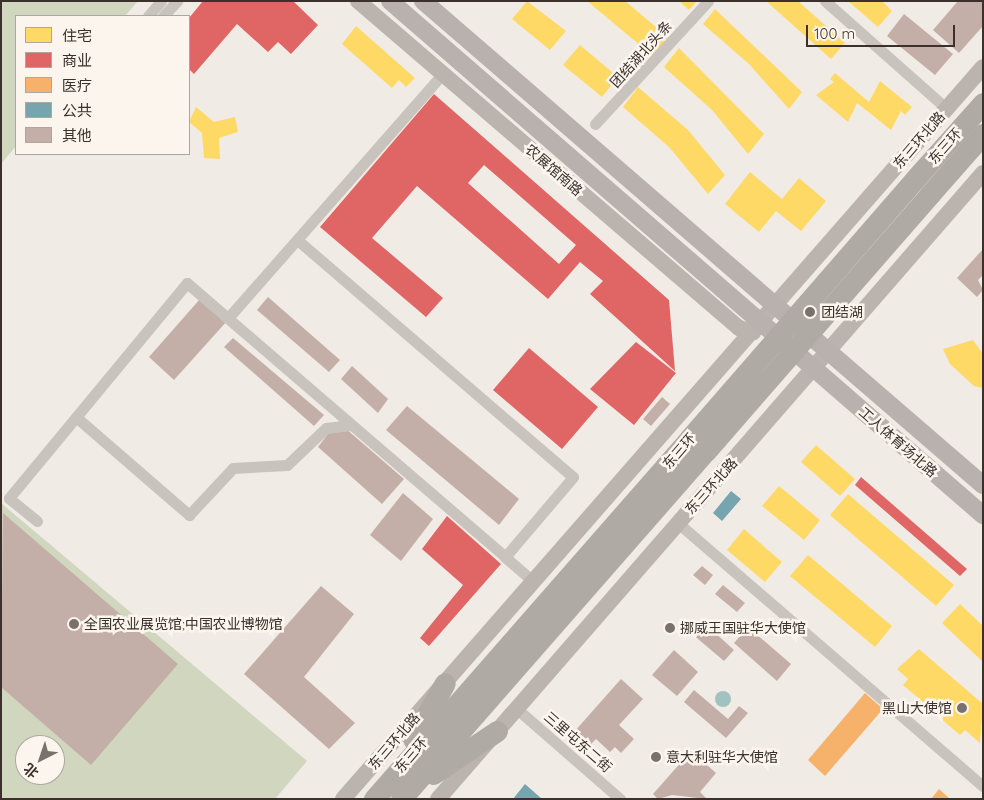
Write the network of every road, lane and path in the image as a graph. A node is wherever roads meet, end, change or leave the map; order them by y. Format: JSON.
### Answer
{"nodes":[{"id":1,"x":161,"y":1,"type":"edge"},
{"id":2,"x":176,"y":1,"type":"edge"},
{"id":3,"x":358,"y":1,"type":"edge"},
{"id":4,"x":390,"y":1,"type":"edge"},
{"id":5,"x":423,"y":1,"type":"edge"},
{"id":6,"x":708,"y":1,"type":"edge"},
{"id":7,"x":825,"y":1,"type":"edge"},
{"id":8,"x":149,"y":15,"type":"edge"},
{"id":9,"x":164,"y":15,"type":"edge"},
{"id":10,"x":983,"y":67,"type":"edge"},
{"id":11,"x":442,"y":74,"type":"junction"},
{"id":12,"x":983,"y":103,"type":"edge"},
{"id":13,"x":946,"y":108,"type":"junction"},
{"id":14,"x":595,"y":124,"type":"dead end"},
{"id":15,"x":983,"y":134,"type":"edge"},
{"id":16,"x":983,"y":173,"type":"edge"},
{"id":17,"x":854,"y":215,"type":"junction"},
{"id":18,"x":297,"y":240,"type":"junction"},
{"id":19,"x":906,"y":260,"type":"junction"},
{"id":20,"x":777,"y":305,"type":"junction"},
{"id":21,"x":228,"y":318,"type":"junction"},
{"id":22,"x":757,"y":328,"type":"junction"},
{"id":23,"x":829,"y":352,"type":"junction"},
{"id":24,"x":814,"y":369,"type":"junction"},
{"id":25,"x":694,"y":399,"type":"junction"},
{"id":26,"x":76,"y":417,"type":"junction"},
{"id":27,"x":351,"y":425,"type":"junction"},
{"id":28,"x":748,"y":444,"type":"junction"},
{"id":29,"x":698,"y":445,"type":"junction"},
{"id":30,"x":983,"y":485,"type":"edge"},
{"id":31,"x":983,"y":515,"type":"edge"},
{"id":32,"x":37,"y":521,"type":"dead end"},
{"id":33,"x":678,"y":523,"type":"junction"},
{"id":34,"x":505,"y":557,"type":"junction"},
{"id":35,"x":534,"y":582,"type":"junction"},
{"id":36,"x":445,"y":683,"type":"junction"},
{"id":37,"x":517,"y":709,"type":"junction"},
{"id":38,"x":497,"y":731,"type":"junction"},
{"id":39,"x":392,"y":778,"type":"junction"},
{"id":40,"x":983,"y":786,"type":"edge"},
{"id":41,"x":405,"y":795,"type":"edge"},
{"id":42,"x":343,"y":799,"type":"edge"},
{"id":43,"x":374,"y":799,"type":"edge"},
{"id":44,"x":438,"y":799,"type":"edge"},
{"id":45,"x":620,"y":799,"type":"edge"}],
"edges":[{"from":1,"to":8,"type":"street"},
{"from":2,"to":9,"type":"street"},
{"from":3,"to":11,"type":"street","name":"农展馆南路"},
{"from":4,"to":22,"type":"main road","name":"农展馆南路"},
{"from":5,"to":20,"type":"main road"},
{"from":6,"to":14,"type":"street","name":"团结湖北头条"},
{"from":7,"to":13,"type":"street"},
{"from":10,"to":13,"type":"street","name":"东三环北路"},
{"from":11,"to":18,"type":"street"},
{"from":11,"to":22,"type":"street","name":"农展馆南路"},
{"from":12,"to":29,"type":"highway","name":"东三环","bridge":true},
{"from":13,"to":17,"type":"street","name":"东三环北路"},
{"from":15,"to":29,"type":"highway","name":"东三环","bridge":true},
{"from":16,"to":19,"type":"street","name":"东三环北路"},
{"from":17,"to":19,"type":"street"},
{"from":17,"to":20,"type":"street","name":"东三环北路"},
{"from":18,"to":21,"type":"street"},
{"from":18,"to":34,"type":"street"},
{"from":19,"to":23,"type":"street","name":"东三环北路"},
{"from":20,"to":22,"type":"street","name":"东三环北路"},
{"from":20,"to":23,"type":"main road","name":"工人体育场北路"},
{"from":21,"to":26,"type":"street"},
{"from":21,"to":27,"type":"street"},
{"from":22,"to":24,"type":"main road","name":"工人体育场北路"},
{"from":22,"to":25,"type":"street","name":"东三环北路"},
{"from":23,"to":24,"type":"street","name":"东三环北路"},
{"from":23,"to":30,"type":"main road","name":"工人体育场北路"},
{"from":24,"to":28,"type":"street","name":"东三环北路"},
{"from":24,"to":31,"type":"main road","name":"工人体育场北路"},
{"from":25,"to":28,"type":"street"},
{"from":25,"to":35,"type":"street","name":"东三环北路"},
{"from":26,"to":27,"type":"street"},
{"from":26,"to":32,"type":"street"},
{"from":27,"to":34,"type":"street"},
{"from":28,"to":33,"type":"street","name":"东三环北路"},
{"from":29,"to":39,"type":"highway","name":"东三环"},
{"from":29,"to":41,"type":"highway","name":"东三环"},
{"from":33,"to":37,"type":"street","name":"东三环北路"},
{"from":33,"to":40,"type":"street"},
{"from":34,"to":35,"type":"street"},
{"from":35,"to":36,"type":"street","name":"东三环北路"},
{"from":36,"to":39,"type":"highway"},
{"from":36,"to":42,"type":"street","name":"东三环北路"},
{"from":37,"to":38,"type":"street","name":"东三环北路"},
{"from":37,"to":45,"type":"street","name":"三里屯东二街"},
{"from":38,"to":41,"type":"highway"},
{"from":38,"to":44,"type":"street","name":"东三环北路"},
{"from":39,"to":43,"type":"highway","name":"东三环"}]}
